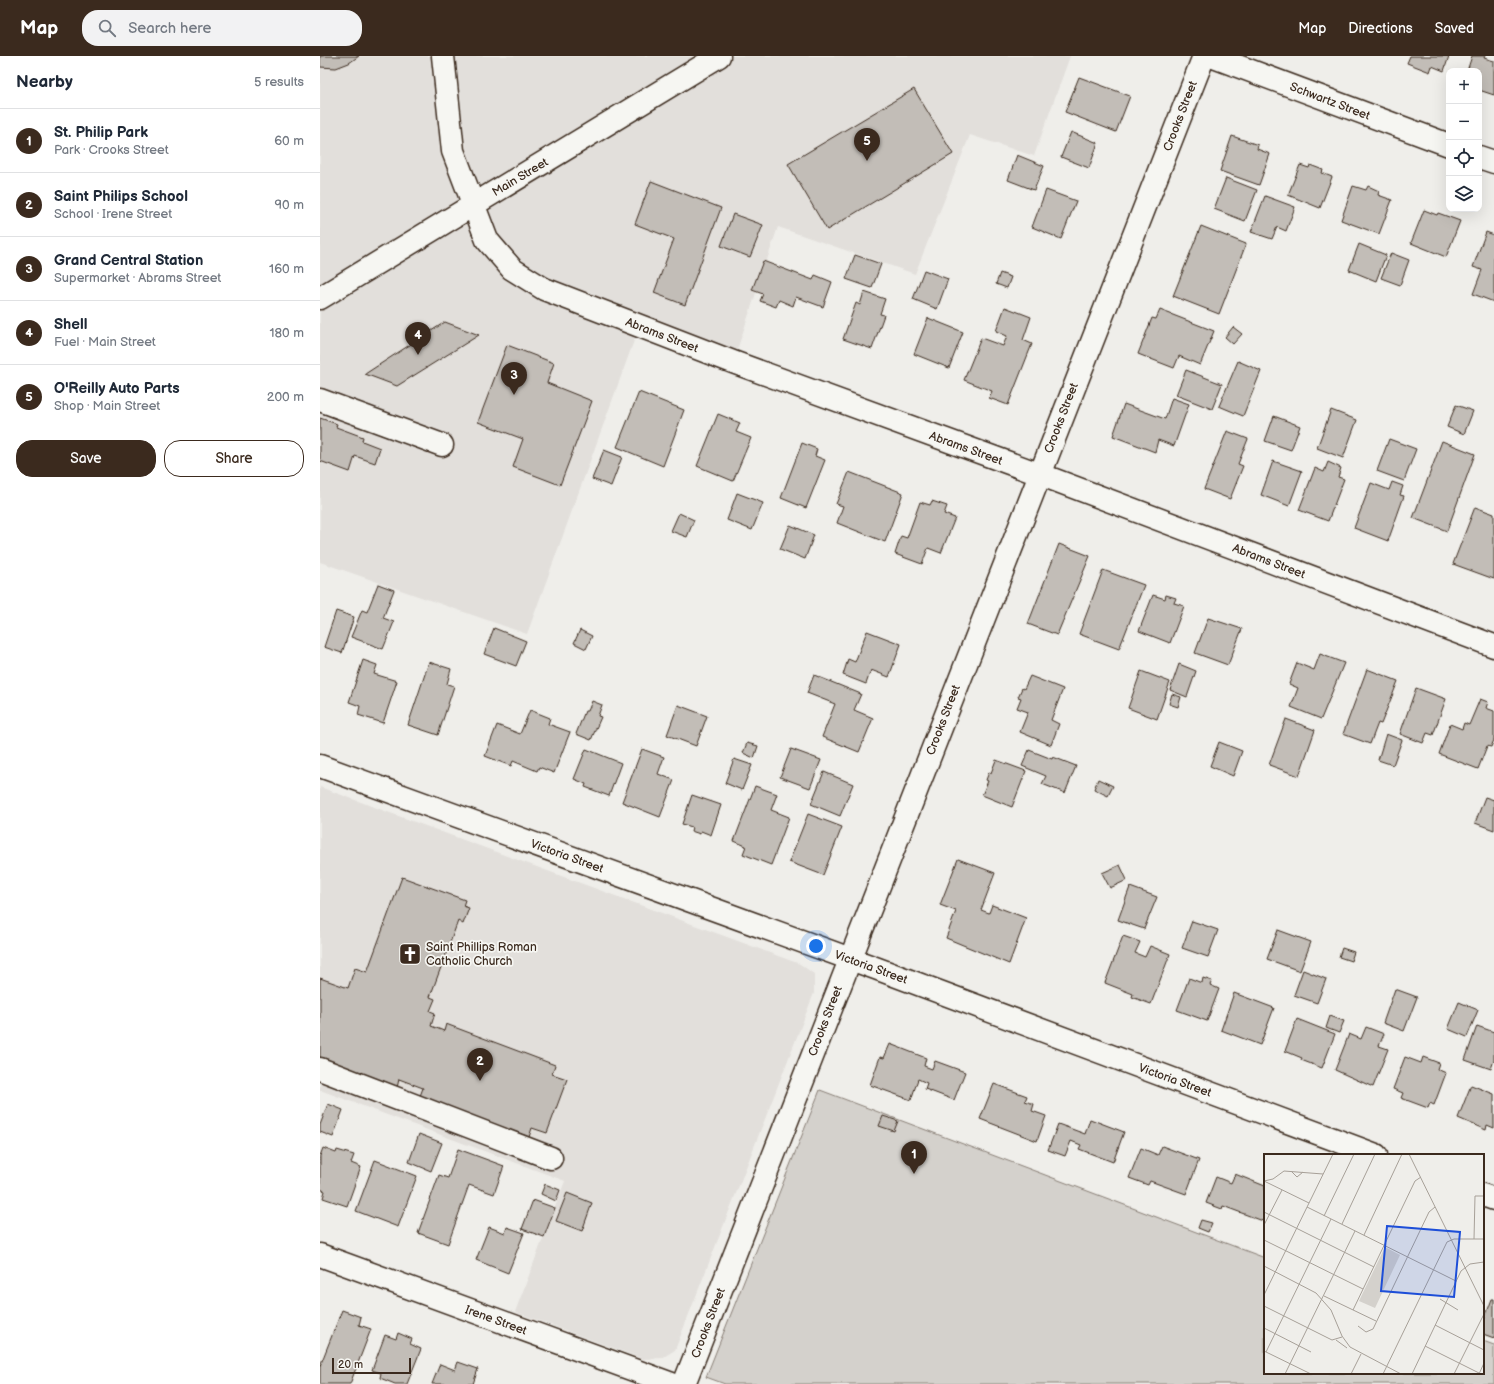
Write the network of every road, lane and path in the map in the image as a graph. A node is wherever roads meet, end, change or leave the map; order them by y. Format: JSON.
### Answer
{"nodes":[{"id":1,"x":443,"y":56,"type":"edge"},
{"id":2,"x":719,"y":56,"type":"edge"},
{"id":3,"x":1204,"y":56,"type":"edge"},
{"id":4,"x":1211,"y":56,"type":"edge"},
{"id":5,"x":1446,"y":144,"type":"edge"},
{"id":6,"x":1482,"y":158,"type":"edge"},
{"id":7,"x":1494,"y":162,"type":"edge"},
{"id":8,"x":473,"y":205,"type":"junction"},
{"id":9,"x":320,"y":298,"type":"edge"},
{"id":10,"x":320,"y":400,"type":"edge"},
{"id":11,"x":442,"y":445,"type":"dead end"},
{"id":12,"x":1039,"y":474,"type":"junction"},
{"id":13,"x":1494,"y":646,"type":"edge"},
{"id":14,"x":320,"y":766,"type":"edge"},
{"id":15,"x":849,"y":959,"type":"junction"},
{"id":16,"x":320,"y":1069,"type":"edge"},
{"id":17,"x":1373,"y":1154,"type":"edge"},
{"id":18,"x":551,"y":1158,"type":"dead end"},
{"id":19,"x":1484,"y":1195,"type":"edge"},
{"id":20,"x":1494,"y":1199,"type":"edge"},
{"id":21,"x":320,"y":1255,"type":"edge"},
{"id":22,"x":672,"y":1384,"type":"edge"},
{"id":23,"x":684,"y":1384,"type":"edge"}],
"edges":[{"from":1,"to":8,"type":"street","name":"Abrams Street"},
{"from":2,"to":8,"type":"street","name":"Main Street"},
{"from":3,"to":12,"type":"street","name":"Crooks Street"},
{"from":4,"to":5,"type":"street","name":"Schwartz Street"},
{"from":6,"to":7,"type":"street"},
{"from":8,"to":9,"type":"street","name":"Main Street"},
{"from":8,"to":12,"type":"street","name":"Abrams Street"},
{"from":10,"to":11,"type":"street"},
{"from":12,"to":13,"type":"street","name":"Abrams Street"},
{"from":12,"to":15,"type":"street","name":"Crooks Street"},
{"from":14,"to":15,"type":"street","name":"Victoria Street"},
{"from":15,"to":17,"type":"street","name":"Victoria Street"},
{"from":15,"to":23,"type":"street","name":"Crooks Street"},
{"from":16,"to":18,"type":"street"},
{"from":19,"to":20,"type":"street"},
{"from":21,"to":22,"type":"street","name":"Irene Street"}]}
